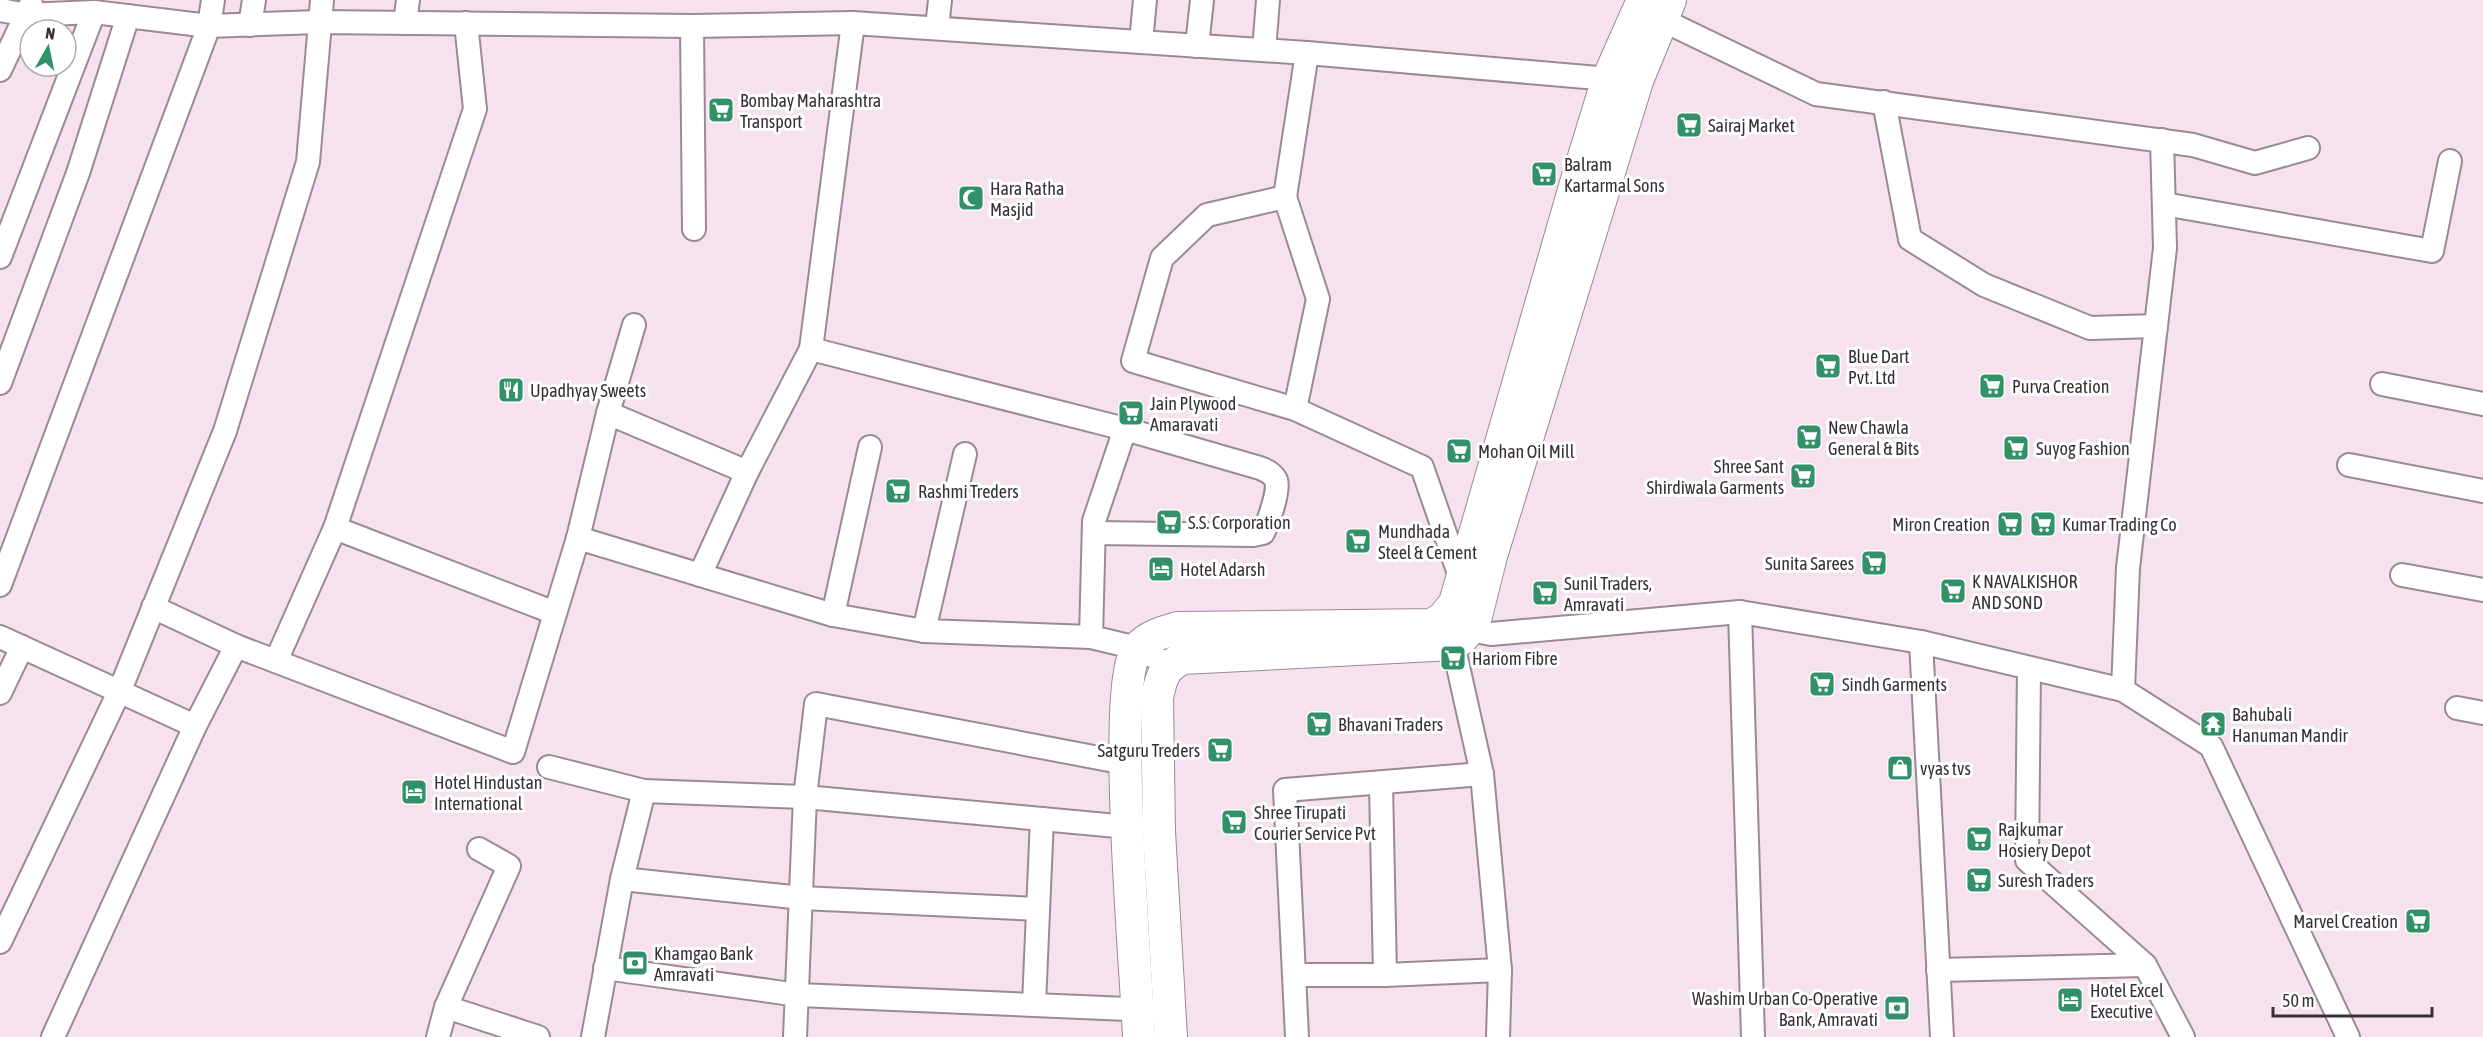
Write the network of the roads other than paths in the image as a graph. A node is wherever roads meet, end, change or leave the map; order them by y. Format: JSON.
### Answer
{"nodes":[{"id":1,"x":213,"y":0,"type":"edge"},
{"id":2,"x":254,"y":0,"type":"edge"},
{"id":3,"x":322,"y":0,"type":"edge"},
{"id":4,"x":408,"y":0,"type":"edge"},
{"id":5,"x":940,"y":0,"type":"edge"},
{"id":6,"x":1145,"y":0,"type":"edge"},
{"id":7,"x":1202,"y":0,"type":"edge"},
{"id":8,"x":1268,"y":0,"type":"edge"},
{"id":9,"x":1648,"y":6,"type":"edge"},
{"id":10,"x":30,"y":8,"type":"edge"},
{"id":11,"x":0,"y":10,"type":"edge"},
{"id":12,"x":94,"y":12,"type":"junction"},
{"id":13,"x":128,"y":16,"type":"junction"},
{"id":14,"x":318,"y":22,"type":"junction"},
{"id":15,"x":405,"y":23,"type":"junction"},
{"id":16,"x":466,"y":23,"type":"junction"},
{"id":17,"x":853,"y":23,"type":"junction"},
{"id":18,"x":250,"y":25,"type":"junction"},
{"id":19,"x":209,"y":26,"type":"junction"},
{"id":20,"x":692,"y":26,"type":"junction"},
{"id":21,"x":937,"y":28,"type":"junction"},
{"id":22,"x":1141,"y":42,"type":"junction"},
{"id":23,"x":1197,"y":46,"type":"junction"},
{"id":24,"x":1264,"y":50,"type":"junction"},
{"id":25,"x":1307,"y":53,"type":"junction"},
{"id":26,"x":0,"y":70,"type":"edge"},
{"id":27,"x":1623,"y":80,"type":"junction"},
{"id":28,"x":1884,"y":102,"type":"junction"},
{"id":29,"x":2162,"y":140,"type":"junction"},
{"id":30,"x":2308,"y":148,"type":"dead end"},
{"id":31,"x":2450,"y":161,"type":"dead end"},
{"id":32,"x":1285,"y":197,"type":"junction"},
{"id":33,"x":2164,"y":204,"type":"junction"},
{"id":34,"x":694,"y":229,"type":"dead end"},
{"id":35,"x":0,"y":257,"type":"edge"},
{"id":36,"x":634,"y":325,"type":"dead end"},
{"id":37,"x":2156,"y":326,"type":"junction"},
{"id":38,"x":811,"y":349,"type":"junction"},
{"id":39,"x":0,"y":383,"type":"edge"},
{"id":40,"x":2382,"y":384,"type":"dead end"},
{"id":41,"x":2483,"y":404,"type":"edge"},
{"id":42,"x":1295,"y":409,"type":"junction"},
{"id":43,"x":608,"y":413,"type":"junction"},
{"id":44,"x":1125,"y":429,"type":"junction"},
{"id":45,"x":870,"y":447,"type":"dead end"},
{"id":46,"x":965,"y":454,"type":"dead end"},
{"id":47,"x":2349,"y":465,"type":"dead end"},
{"id":48,"x":747,"y":472,"type":"junction"},
{"id":49,"x":2483,"y":491,"type":"edge"},
{"id":50,"x":335,"y":528,"type":"junction"},
{"id":51,"x":1094,"y":533,"type":"junction"},
{"id":52,"x":578,"y":538,"type":"junction"},
{"id":53,"x":700,"y":575,"type":"junction"},
{"id":54,"x":2402,"y":575,"type":"dead end"},
{"id":55,"x":0,"y":585,"type":"edge"},
{"id":56,"x":2483,"y":590,"type":"edge"},
{"id":57,"x":153,"y":607,"type":"junction"},
{"id":58,"x":1740,"y":612,"type":"junction"},
{"id":59,"x":555,"y":613,"type":"junction"},
{"id":60,"x":1460,"y":613,"type":"junction"},
{"id":61,"x":833,"y":615,"type":"junction"},
{"id":62,"x":924,"y":631,"type":"junction"},
{"id":63,"x":0,"y":637,"type":"edge"},
{"id":64,"x":1091,"y":637,"type":"junction"},
{"id":65,"x":1921,"y":642,"type":"junction"},
{"id":66,"x":236,"y":646,"type":"junction"},
{"id":67,"x":22,"y":647,"type":"junction"},
{"id":68,"x":1137,"y":648,"type":"junction"},
{"id":69,"x":276,"y":661,"type":"junction"},
{"id":70,"x":1170,"y":665,"type":"junction"},
{"id":71,"x":2029,"y":668,"type":"junction"},
{"id":72,"x":120,"y":690,"type":"junction"},
{"id":73,"x":2123,"y":690,"type":"junction"},
{"id":74,"x":0,"y":693,"type":"edge"},
{"id":75,"x":2457,"y":708,"type":"dead end"},
{"id":76,"x":2483,"y":713,"type":"edge"},
{"id":77,"x":195,"y":726,"type":"junction"},
{"id":78,"x":1125,"y":763,"type":"junction"},
{"id":79,"x":549,"y":767,"type":"dead end"},
{"id":80,"x":1482,"y":774,"type":"junction"},
{"id":81,"x":1381,"y":784,"type":"junction"},
{"id":82,"x":644,"y":791,"type":"junction"},
{"id":83,"x":805,"y":797,"type":"junction"},
{"id":84,"x":1042,"y":819,"type":"junction"},
{"id":85,"x":1128,"y":826,"type":"junction"},
{"id":86,"x":479,"y":849,"type":"dead end"},
{"id":87,"x":622,"y":879,"type":"junction"},
{"id":88,"x":802,"y":898,"type":"junction"},
{"id":89,"x":1038,"y":909,"type":"junction"},
{"id":90,"x":0,"y":942,"type":"edge"},
{"id":91,"x":2145,"y":965,"type":"junction"},
{"id":92,"x":605,"y":968,"type":"junction"},
{"id":93,"x":1500,"y":970,"type":"junction"},
{"id":94,"x":1938,"y":970,"type":"junction"},
{"id":95,"x":1296,"y":975,"type":"junction"},
{"id":96,"x":1385,"y":975,"type":"junction"},
{"id":97,"x":798,"y":995,"type":"junction"},
{"id":98,"x":1034,"y":1004,"type":"junction"},
{"id":99,"x":446,"y":1007,"type":"junction"},
{"id":100,"x":1139,"y":1023,"type":"edge"},
{"id":101,"x":1170,"y":1024,"type":"edge"},
{"id":102,"x":53,"y":1037,"type":"edge"},
{"id":103,"x":438,"y":1037,"type":"edge"},
{"id":104,"x":538,"y":1037,"type":"edge"},
{"id":105,"x":593,"y":1037,"type":"edge"},
{"id":106,"x":795,"y":1037,"type":"edge"},
{"id":107,"x":1297,"y":1037,"type":"edge"},
{"id":108,"x":1498,"y":1037,"type":"edge"},
{"id":109,"x":1753,"y":1037,"type":"edge"},
{"id":110,"x":1942,"y":1037,"type":"edge"},
{"id":111,"x":2183,"y":1037,"type":"edge"},
{"id":112,"x":2348,"y":1037,"type":"edge"}],
"edges":[{"from":1,"to":19,"type":"street"},
{"from":2,"to":18,"type":"street"},
{"from":3,"to":14,"type":"street"},
{"from":4,"to":15,"type":"street"},
{"from":5,"to":21,"type":"street"},
{"from":6,"to":22,"type":"street"},
{"from":7,"to":23,"type":"street"},
{"from":8,"to":24,"type":"street"},
{"from":9,"to":27,"type":"street"},
{"from":9,"to":28,"type":"street"},
{"from":10,"to":11,"type":"street"},
{"from":10,"to":12,"type":"street"},
{"from":10,"to":26,"type":"street"},
{"from":12,"to":13,"type":"street"},
{"from":12,"to":35,"type":"street"},
{"from":13,"to":19,"type":"street"},
{"from":13,"to":39,"type":"street"},
{"from":14,"to":15,"type":"street"},
{"from":14,"to":18,"type":"street"},
{"from":14,"to":57,"type":"street"},
{"from":15,"to":16,"type":"street"},
{"from":16,"to":20,"type":"street"},
{"from":16,"to":50,"type":"street"},
{"from":17,"to":20,"type":"street"},
{"from":17,"to":21,"type":"street"},
{"from":17,"to":38,"type":"street"},
{"from":18,"to":19,"type":"street"},
{"from":19,"to":55,"type":"street"},
{"from":20,"to":34,"type":"street"},
{"from":21,"to":22,"type":"street"},
{"from":22,"to":23,"type":"street"},
{"from":23,"to":24,"type":"street"},
{"from":24,"to":25,"type":"street"},
{"from":25,"to":27,"type":"street"},
{"from":25,"to":32,"type":"street"},
{"from":27,"to":60,"type":"street"},
{"from":28,"to":29,"type":"street"},
{"from":28,"to":37,"type":"street"},
{"from":29,"to":30,"type":"street"},
{"from":29,"to":33,"type":"street"},
{"from":31,"to":33,"type":"street"},
{"from":32,"to":42,"type":"street"},
{"from":32,"to":42,"type":"street"},
{"from":33,"to":37,"type":"street"},
{"from":36,"to":43,"type":"street"},
{"from":37,"to":73,"type":"street"},
{"from":38,"to":44,"type":"street"},
{"from":38,"to":48,"type":"street"},
{"from":40,"to":41,"type":"street"},
{"from":42,"to":60,"type":"street"},
{"from":43,"to":48,"type":"street"},
{"from":43,"to":52,"type":"street"},
{"from":44,"to":51,"type":"street"},
{"from":44,"to":51,"type":"street"},
{"from":45,"to":61,"type":"street"},
{"from":46,"to":62,"type":"street"},
{"from":47,"to":49,"type":"street"},
{"from":48,"to":53,"type":"street"},
{"from":50,"to":59,"type":"street"},
{"from":50,"to":69,"type":"street"},
{"from":51,"to":64,"type":"street"},
{"from":52,"to":53,"type":"street"},
{"from":52,"to":59,"type":"street"},
{"from":53,"to":61,"type":"street"},
{"from":54,"to":56,"type":"street"},
{"from":57,"to":66,"type":"street"},
{"from":57,"to":72,"type":"street"},
{"from":58,"to":60,"type":"street"},
{"from":58,"to":65,"type":"street"},
{"from":58,"to":109,"type":"street"},
{"from":59,"to":69,"type":"street"},
{"from":60,"to":68,"type":"street"},
{"from":60,"to":70,"type":"street"},
{"from":60,"to":80,"type":"street"},
{"from":61,"to":62,"type":"street"},
{"from":62,"to":64,"type":"street"},
{"from":63,"to":67,"type":"street"},
{"from":64,"to":68,"type":"street"},
{"from":65,"to":71,"type":"street"},
{"from":65,"to":94,"type":"street"},
{"from":66,"to":69,"type":"street"},
{"from":66,"to":77,"type":"street"},
{"from":67,"to":72,"type":"street"},
{"from":67,"to":74,"type":"street"},
{"from":68,"to":70,"type":"street"},
{"from":68,"to":78,"type":"street"},
{"from":70,"to":101,"type":"street"},
{"from":71,"to":73,"type":"street"},
{"from":71,"to":91,"type":"street"},
{"from":72,"to":77,"type":"street"},
{"from":72,"to":90,"type":"street"},
{"from":73,"to":112,"type":"street"},
{"from":75,"to":76,"type":"street"},
{"from":77,"to":102,"type":"street"},
{"from":78,"to":83,"type":"street"},
{"from":78,"to":85,"type":"street"},
{"from":79,"to":82,"type":"street"},
{"from":80,"to":81,"type":"street"},
{"from":80,"to":93,"type":"street"},
{"from":81,"to":95,"type":"street"},
{"from":81,"to":96,"type":"street"},
{"from":82,"to":83,"type":"street"},
{"from":82,"to":87,"type":"street"},
{"from":83,"to":84,"type":"street"},
{"from":83,"to":88,"type":"street"},
{"from":84,"to":85,"type":"street"},
{"from":84,"to":89,"type":"street"},
{"from":85,"to":100,"type":"street"},
{"from":86,"to":99,"type":"street"},
{"from":87,"to":88,"type":"street"},
{"from":87,"to":92,"type":"street"},
{"from":88,"to":89,"type":"street"},
{"from":88,"to":97,"type":"street"},
{"from":89,"to":98,"type":"street"},
{"from":91,"to":94,"type":"street"},
{"from":91,"to":111,"type":"street"},
{"from":92,"to":97,"type":"street"},
{"from":92,"to":105,"type":"street"},
{"from":93,"to":96,"type":"street"},
{"from":93,"to":108,"type":"street"},
{"from":94,"to":110,"type":"street"},
{"from":95,"to":96,"type":"street"},
{"from":95,"to":107,"type":"street"},
{"from":97,"to":98,"type":"street"},
{"from":97,"to":106,"type":"street"},
{"from":98,"to":100,"type":"street"},
{"from":99,"to":103,"type":"street"},
{"from":99,"to":104,"type":"street"},
{"from":100,"to":101,"type":"street"}]}
